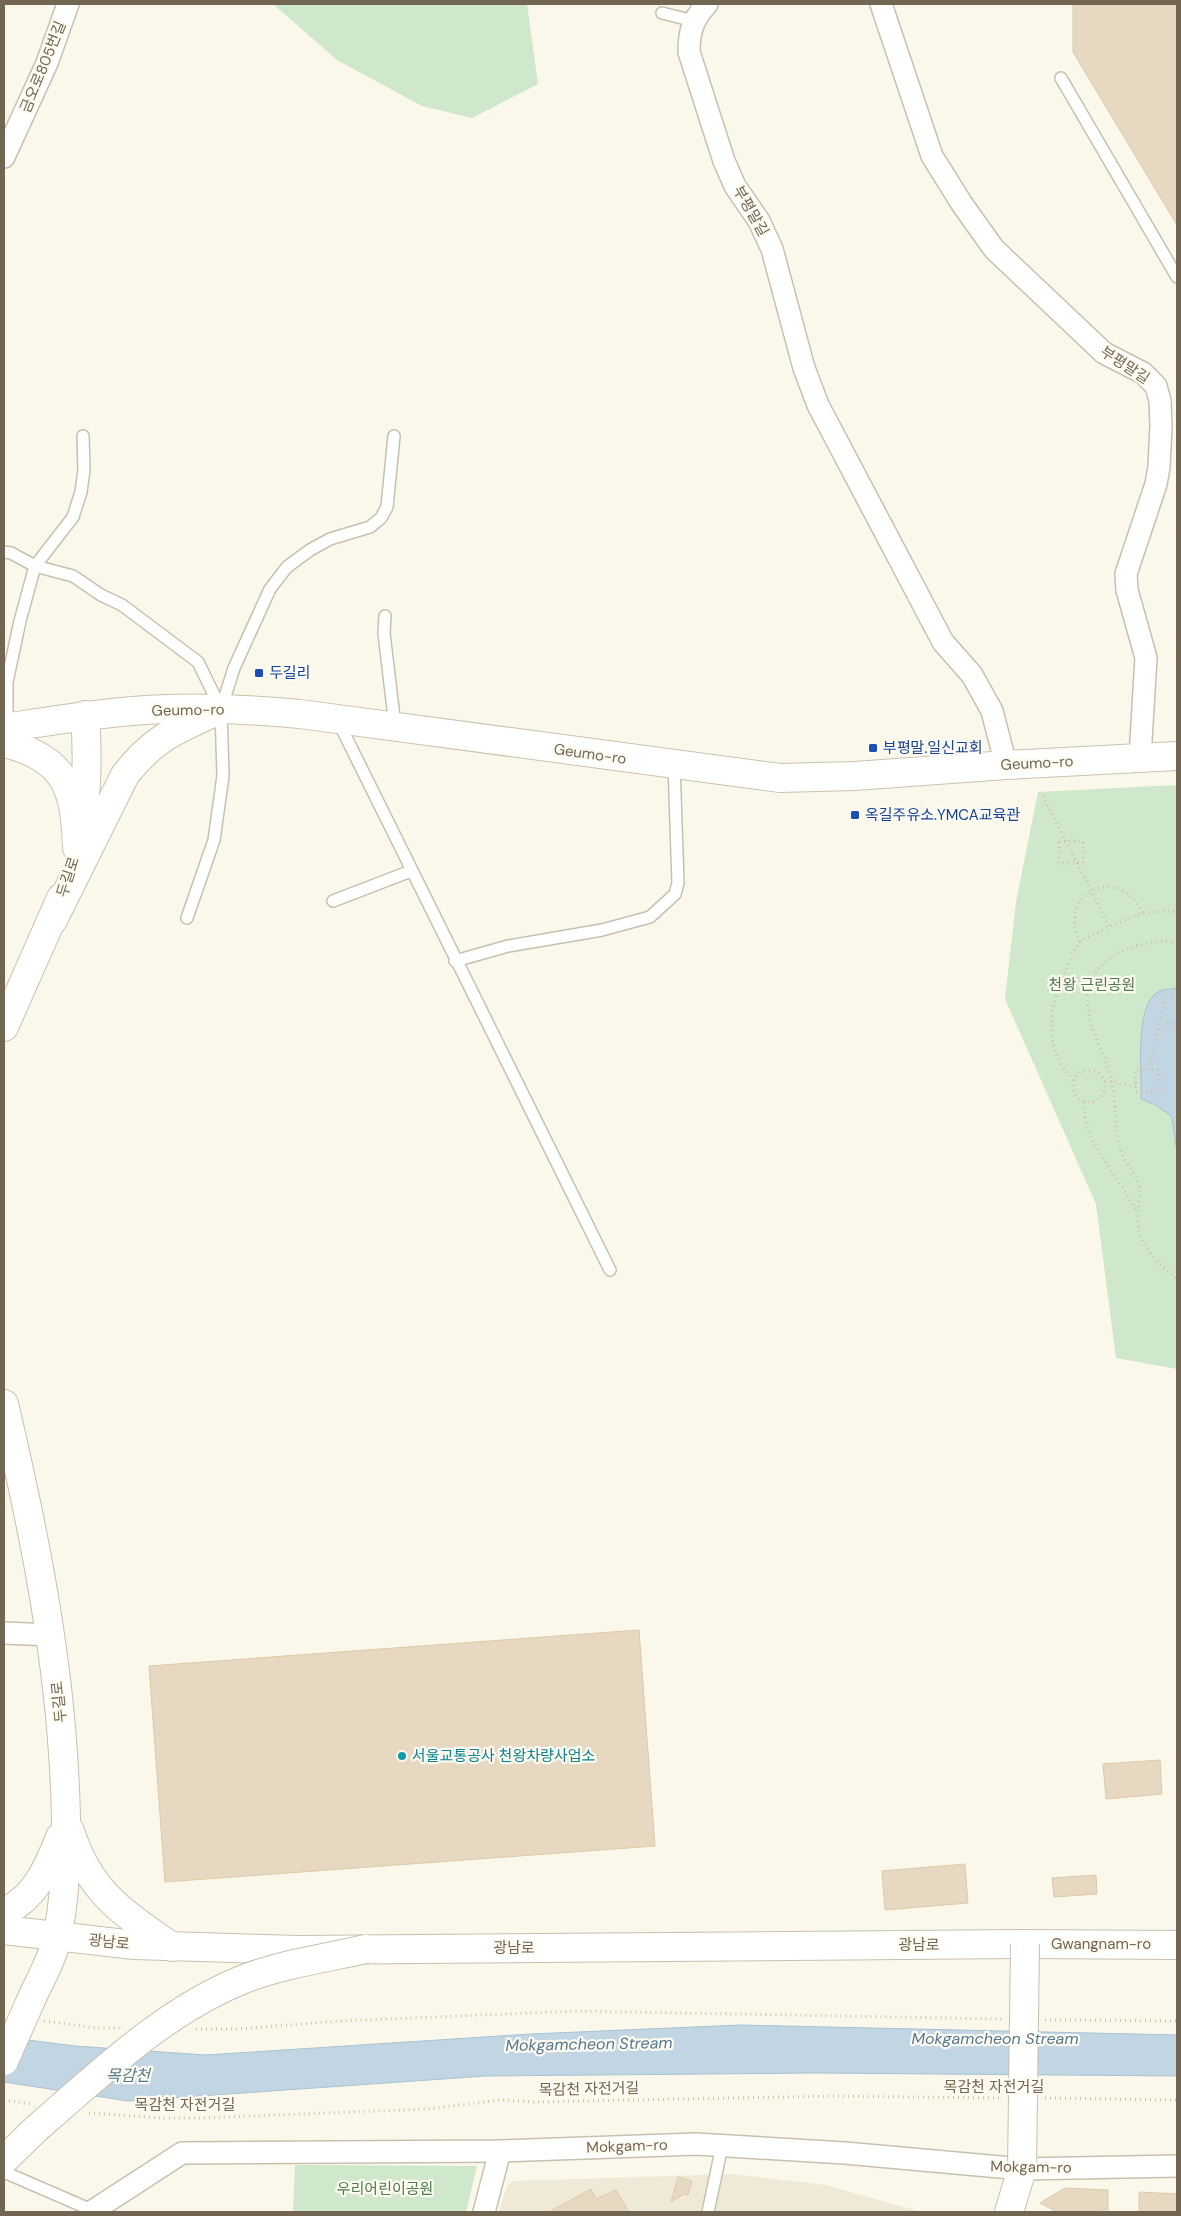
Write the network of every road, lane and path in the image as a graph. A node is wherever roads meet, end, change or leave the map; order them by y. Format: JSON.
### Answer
{"nodes":[{"id":1,"x":68,"y":4,"type":"edge"},
{"id":2,"x":707,"y":4,"type":"edge"},
{"id":3,"x":881,"y":4,"type":"edge"},
{"id":4,"x":662,"y":13,"type":"dead end"},
{"id":5,"x":694,"y":21,"type":"junction"},
{"id":6,"x":1062,"y":78,"type":"dead end"},
{"id":7,"x":4,"y":157,"type":"edge"},
{"id":8,"x":1177,"y":277,"type":"edge"},
{"id":9,"x":83,"y":436,"type":"dead end"},
{"id":10,"x":394,"y":436,"type":"dead end"},
{"id":11,"x":4,"y":552,"type":"edge"},
{"id":12,"x":35,"y":566,"type":"junction"},
{"id":13,"x":385,"y":616,"type":"dead end"},
{"id":14,"x":221,"y":709,"type":"junction"},
{"id":15,"x":85,"y":716,"type":"junction"},
{"id":16,"x":337,"y":720,"type":"junction"},
{"id":17,"x":395,"y":728,"type":"junction"},
{"id":18,"x":5,"y":733,"type":"edge"},
{"id":19,"x":1177,"y":756,"type":"edge"},
{"id":20,"x":1140,"y":757,"type":"junction"},
{"id":21,"x":1006,"y":765,"type":"junction"},
{"id":22,"x":674,"y":766,"type":"junction"},
{"id":23,"x":1043,"y":796,"type":"dead end"},
{"id":24,"x":1066,"y":841,"type":"junction"},
{"id":25,"x":77,"y":848,"type":"junction"},
{"id":26,"x":1076,"y":863,"type":"junction"},
{"id":27,"x":411,"y":871,"type":"junction"},
{"id":28,"x":1091,"y":891,"type":"junction"},
{"id":29,"x":333,"y":901,"type":"dead end"},
{"id":30,"x":1177,"y":911,"type":"edge"},
{"id":31,"x":1142,"y":913,"type":"junction"},
{"id":32,"x":187,"y":918,"type":"dead end"},
{"id":33,"x":53,"y":920,"type":"junction"},
{"id":34,"x":1110,"y":928,"type":"junction"},
{"id":35,"x":1080,"y":942,"type":"junction"},
{"id":36,"x":1177,"y":942,"type":"edge"},
{"id":37,"x":455,"y":961,"type":"junction"},
{"id":38,"x":1177,"y":996,"type":"edge"},
{"id":39,"x":1160,"y":1021,"type":"junction"},
{"id":40,"x":1177,"y":1024,"type":"edge"},
{"id":41,"x":4,"y":1027,"type":"edge"},
{"id":42,"x":1150,"y":1069,"type":"junction"},
{"id":43,"x":1074,"y":1080,"type":"junction"},
{"id":44,"x":1111,"y":1081,"type":"junction"},
{"id":45,"x":1105,"y":1082,"type":"junction"},
{"id":46,"x":1136,"y":1085,"type":"junction"},
{"id":47,"x":1085,"y":1102,"type":"junction"},
{"id":48,"x":1138,"y":1212,"type":"junction"},
{"id":49,"x":610,"y":1270,"type":"dead end"},
{"id":50,"x":1177,"y":1278,"type":"edge"},
{"id":51,"x":4,"y":1404,"type":"edge"},
{"id":52,"x":4,"y":1633,"type":"edge"},
{"id":53,"x":51,"y":1635,"type":"junction"},
{"id":54,"x":67,"y":1820,"type":"junction"},
{"id":55,"x":4,"y":1912,"type":"edge"},
{"id":56,"x":4,"y":1930,"type":"edge"},
{"id":57,"x":58,"y":1936,"type":"junction"},
{"id":58,"x":1025,"y":1944,"type":"junction"},
{"id":59,"x":1177,"y":1945,"type":"edge"},
{"id":60,"x":172,"y":1947,"type":"junction"},
{"id":61,"x":366,"y":1948,"type":"junction"},
{"id":62,"x":36,"y":2011,"type":"junction"},
{"id":63,"x":1009,"y":2020,"type":"dead end"},
{"id":64,"x":1038,"y":2020,"type":"dead end"},
{"id":65,"x":1177,"y":2021,"type":"edge"},
{"id":66,"x":127,"y":2028,"type":"dead end"},
{"id":67,"x":186,"y":2029,"type":"dead end"},
{"id":68,"x":4,"y":2061,"type":"edge"},
{"id":69,"x":1005,"y":2098,"type":"dead end"},
{"id":70,"x":1043,"y":2098,"type":"dead end"},
{"id":71,"x":4,"y":2100,"type":"edge"},
{"id":72,"x":1177,"y":2100,"type":"edge"},
{"id":73,"x":87,"y":2112,"type":"dead end"},
{"id":74,"x":39,"y":2117,"type":"junction"},
{"id":75,"x":722,"y":2146,"type":"junction"},
{"id":76,"x":500,"y":2151,"type":"junction"},
{"id":77,"x":4,"y":2160,"type":"edge"},
{"id":78,"x":1177,"y":2166,"type":"edge"},
{"id":79,"x":1022,"y":2169,"type":"junction"},
{"id":80,"x":4,"y":2172,"type":"edge"},
{"id":81,"x":94,"y":2212,"type":"edge"},
{"id":82,"x":484,"y":2212,"type":"edge"},
{"id":83,"x":708,"y":2212,"type":"edge"},
{"id":84,"x":1009,"y":2212,"type":"edge"}],
"edges":[{"from":1,"to":7,"type":"street","name":"금오로805번길"},
{"from":2,"to":5,"type":"street","name":"부평말길"},
{"from":3,"to":20,"type":"street","name":"부평말길"},
{"from":4,"to":5,"type":"lane"},
{"from":5,"to":21,"type":"street","name":"부평말길"},
{"from":6,"to":8,"type":"lane"},
{"from":9,"to":12,"type":"lane"},
{"from":10,"to":14,"type":"lane"},
{"from":11,"to":12,"type":"lane"},
{"from":12,"to":14,"type":"lane"},
{"from":12,"to":18,"type":"lane"},
{"from":13,"to":17,"type":"lane"},
{"from":14,"to":15,"type":"street","name":"Geumo-ro"},
{"from":14,"to":16,"type":"street","name":"Geumo-ro"},
{"from":14,"to":32,"type":"lane"},
{"from":14,"to":33,"type":"street"},
{"from":15,"to":18,"type":"street","name":"Geumo-ro"},
{"from":15,"to":25,"type":"street","name":"두길로"},
{"from":16,"to":17,"type":"street","name":"Geumo-ro"},
{"from":16,"to":27,"type":"lane"},
{"from":17,"to":22,"type":"street","name":"Geumo-ro"},
{"from":18,"to":25,"type":"street"},
{"from":19,"to":20,"type":"street","name":"Geumo-ro"},
{"from":20,"to":21,"type":"street","name":"Geumo-ro"},
{"from":21,"to":22,"type":"street","name":"Geumo-ro"},
{"from":22,"to":37,"type":"lane"},
{"from":23,"to":24,"type":"path"},
{"from":24,"to":26,"type":"path"},
{"from":24,"to":26,"type":"path"},
{"from":24,"to":26,"type":"path"},
{"from":25,"to":33,"type":"street","name":"두길로"},
{"from":26,"to":28,"type":"path"},
{"from":27,"to":29,"type":"lane"},
{"from":27,"to":37,"type":"lane"},
{"from":28,"to":31,"type":"path"},
{"from":28,"to":34,"type":"path"},
{"from":28,"to":35,"type":"path"},
{"from":30,"to":31,"type":"path"},
{"from":31,"to":34,"type":"path"},
{"from":33,"to":41,"type":"street","name":"두길로"},
{"from":34,"to":35,"type":"path"},
{"from":35,"to":43,"type":"path"},
{"from":36,"to":44,"type":"path"},
{"from":37,"to":49,"type":"lane"},
{"from":38,"to":39,"type":"path"},
{"from":39,"to":40,"type":"path"},
{"from":39,"to":42,"type":"path"},
{"from":42,"to":46,"type":"path"},
{"from":42,"to":46,"type":"path"},
{"from":43,"to":45,"type":"path"},
{"from":43,"to":47,"type":"path"},
{"from":44,"to":45,"type":"path"},
{"from":44,"to":46,"type":"path"},
{"from":44,"to":48,"type":"path"},
{"from":45,"to":47,"type":"path"},
{"from":47,"to":48,"type":"path"},
{"from":48,"to":50,"type":"path"},
{"from":51,"to":53,"type":"street","name":"두길로"},
{"from":52,"to":53,"type":"street"},
{"from":53,"to":54,"type":"street","name":"두길로"},
{"from":54,"to":55,"type":"street"},
{"from":54,"to":57,"type":"street","name":"두길로"},
{"from":54,"to":60,"type":"street"},
{"from":56,"to":57,"type":"street","name":"광남로"},
{"from":57,"to":60,"type":"street","name":"광남로"},
{"from":57,"to":62,"type":"street","name":"두길로"},
{"from":58,"to":59,"type":"street","name":"Gwangnam-ro"},
{"from":58,"to":61,"type":"street","name":"광남로"},
{"from":58,"to":79,"type":"street","bridge":true},
{"from":60,"to":61,"type":"street","name":"광남로"},
{"from":61,"to":74,"type":"street","bridge":true},
{"from":62,"to":66,"type":"path"},
{"from":62,"to":68,"type":"street","name":"두길로","bridge":true},
{"from":63,"to":67,"type":"path"},
{"from":64,"to":65,"type":"path"},
{"from":69,"to":73,"type":"path","name":"목감천 자전거길"},
{"from":70,"to":72,"type":"path","name":"목감천 자전거길"},
{"from":71,"to":74,"type":"path"},
{"from":74,"to":77,"type":"street"},
{"from":75,"to":76,"type":"street","name":"Mokgam-ro"},
{"from":75,"to":79,"type":"street","name":"Mokgam-ro"},
{"from":75,"to":83,"type":"lane"},
{"from":76,"to":81,"type":"street","name":"Mokgam-ro"},
{"from":76,"to":82,"type":"street"},
{"from":78,"to":79,"type":"street","name":"Mokgam-ro"},
{"from":79,"to":84,"type":"street"},
{"from":80,"to":81,"type":"lane"}]}
